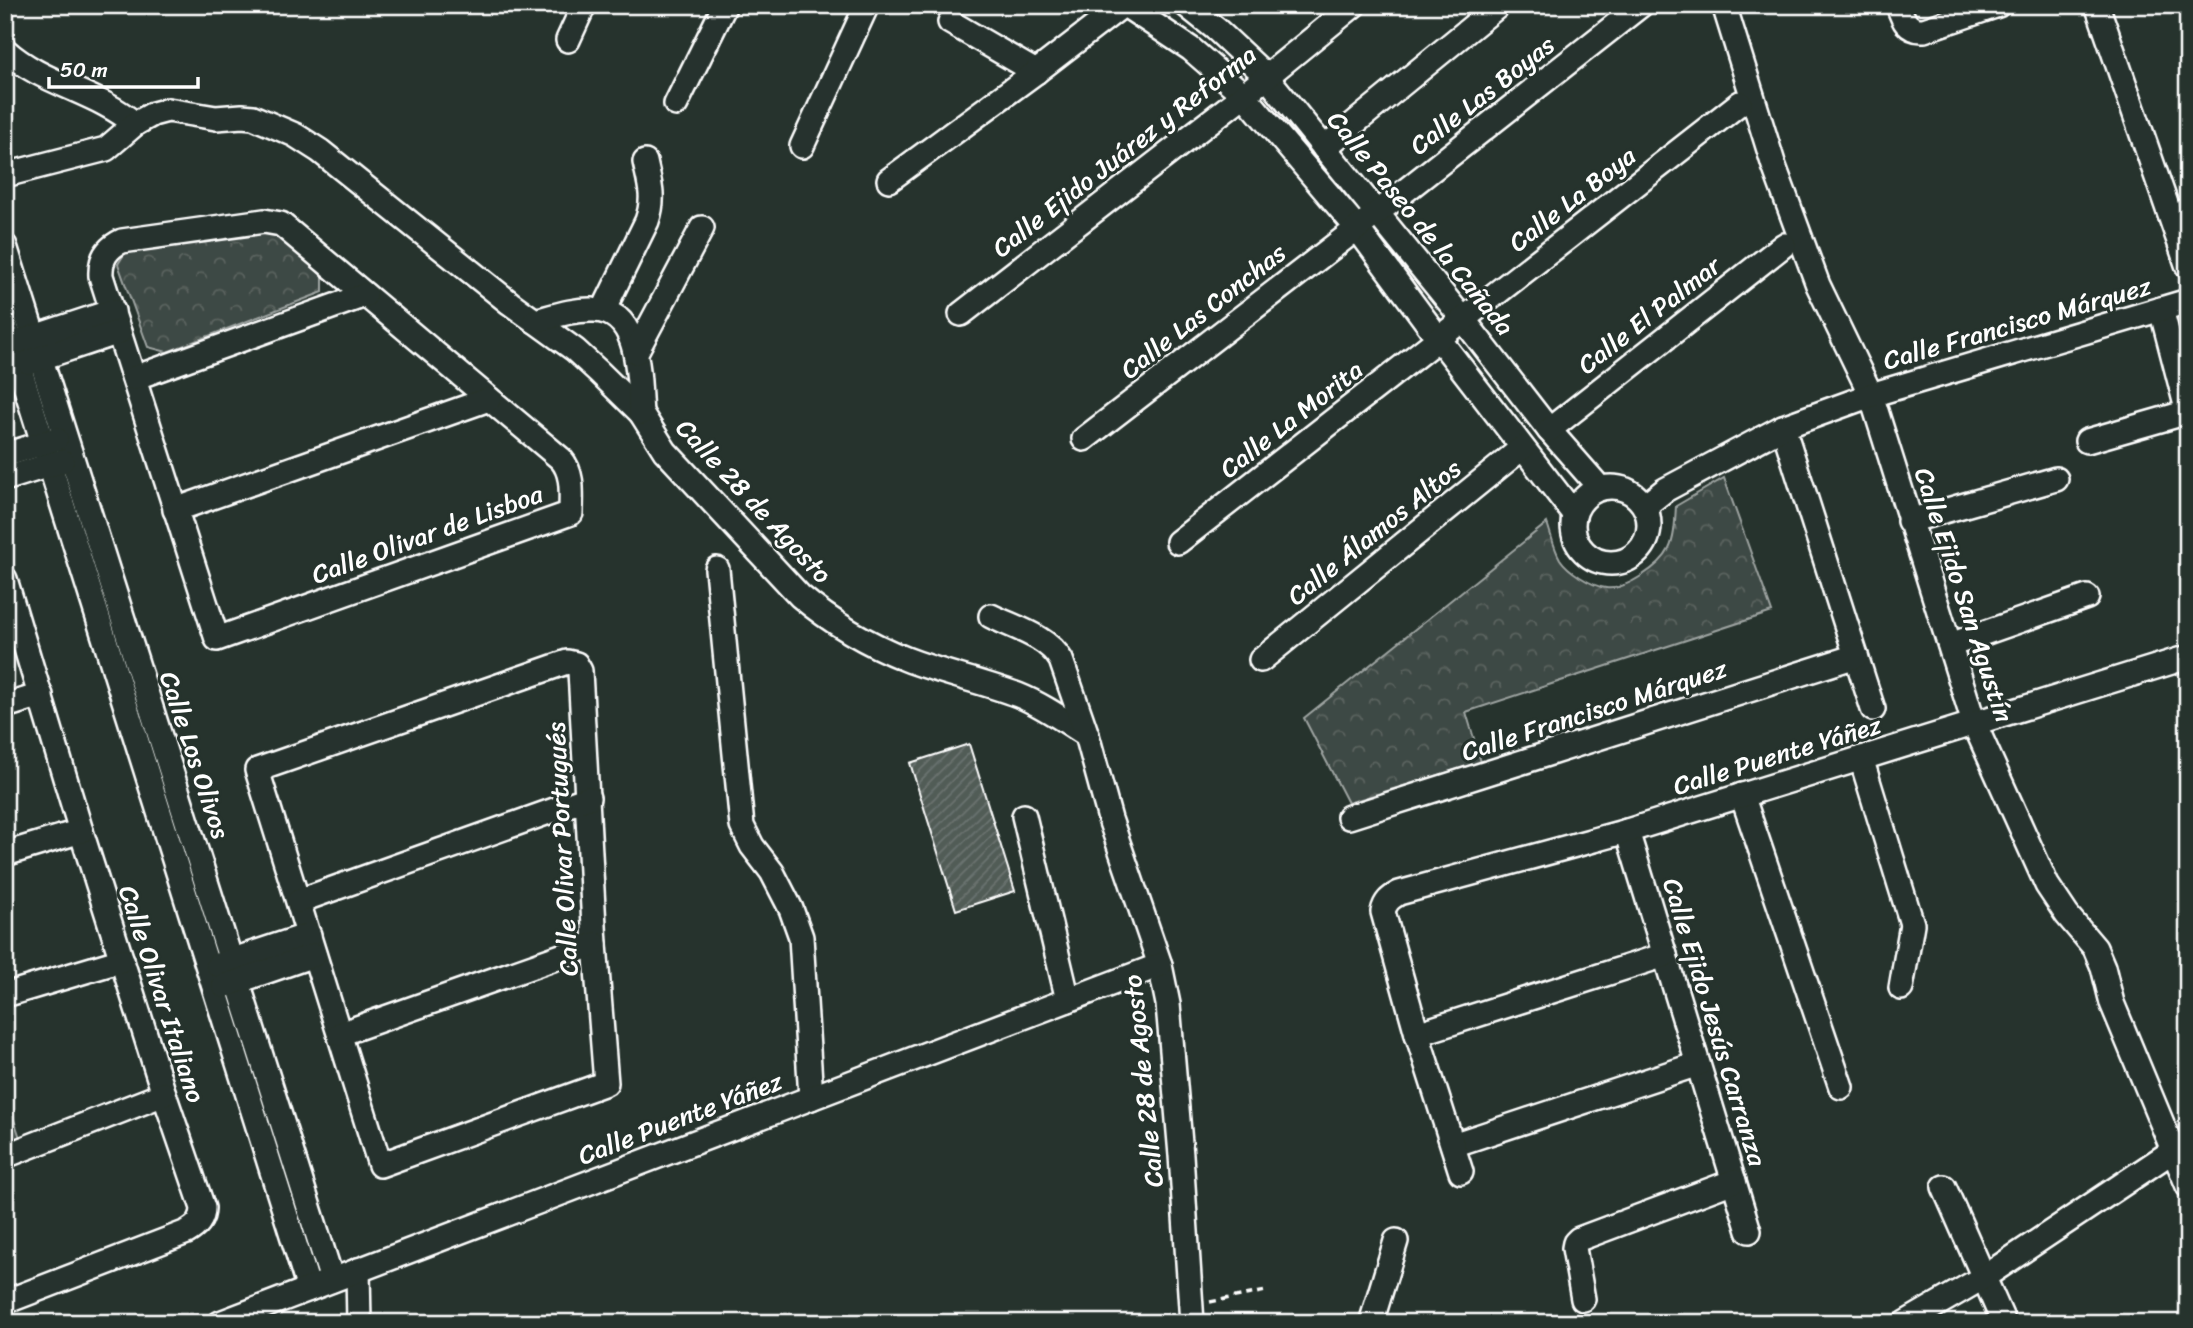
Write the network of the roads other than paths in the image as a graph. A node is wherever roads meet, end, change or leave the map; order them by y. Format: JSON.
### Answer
{"nodes":[{"id":1,"x":584,"y":5,"type":"edge"},
{"id":2,"x":725,"y":5,"type":"edge"},
{"id":3,"x":867,"y":5,"type":"edge"},
{"id":4,"x":1124,"y":5,"type":"edge"},
{"id":5,"x":1186,"y":5,"type":"edge"},
{"id":6,"x":1499,"y":5,"type":"edge"},
{"id":7,"x":1641,"y":5,"type":"edge"},
{"id":8,"x":1724,"y":5,"type":"edge"},
{"id":9,"x":1898,"y":5,"type":"edge"},
{"id":10,"x":1998,"y":5,"type":"edge"},
{"id":11,"x":2097,"y":5,"type":"edge"},
{"id":12,"x":1340,"y":9,"type":"edge"},
{"id":13,"x":950,"y":22,"type":"dead end"},
{"id":14,"x":568,"y":40,"type":"dead end"},
{"id":15,"x":5,"y":50,"type":"edge"},
{"id":16,"x":1036,"y":72,"type":"junction"},
{"id":17,"x":1266,"y":76,"type":"junction"},
{"id":18,"x":1244,"y":95,"type":"junction"},
{"id":19,"x":1740,"y":103,"type":"dead end"},
{"id":20,"x":676,"y":104,"type":"dead end"},
{"id":21,"x":135,"y":124,"type":"junction"},
{"id":22,"x":802,"y":146,"type":"dead end"},
{"id":23,"x":1324,"y":148,"type":"junction"},
{"id":24,"x":645,"y":162,"type":"dead end"},
{"id":25,"x":5,"y":175,"type":"edge"},
{"id":26,"x":889,"y":180,"type":"dead end"},
{"id":27,"x":1377,"y":213,"type":"junction"},
{"id":28,"x":702,"y":228,"type":"dead end"},
{"id":29,"x":1357,"y":228,"type":"junction"},
{"id":30,"x":1784,"y":245,"type":"dead end"},
{"id":31,"x":5,"y":246,"type":"edge"},
{"id":32,"x":2188,"y":267,"type":"edge"},
{"id":33,"x":365,"y":295,"type":"junction"},
{"id":34,"x":2188,"y":301,"type":"edge"},
{"id":35,"x":2161,"y":309,"type":"junction"},
{"id":36,"x":603,"y":311,"type":"junction"},
{"id":37,"x":961,"y":314,"type":"dead end"},
{"id":38,"x":1463,"y":319,"type":"junction"},
{"id":39,"x":535,"y":321,"type":"junction"},
{"id":40,"x":5,"y":322,"type":"edge"},
{"id":41,"x":116,"y":322,"type":"junction"},
{"id":42,"x":1439,"y":339,"type":"junction"},
{"id":43,"x":26,"y":351,"type":"junction"},
{"id":44,"x":636,"y":352,"type":"junction"},
{"id":45,"x":134,"y":378,"type":"junction"},
{"id":46,"x":1871,"y":395,"type":"junction"},
{"id":47,"x":489,"y":399,"type":"junction"},
{"id":48,"x":641,"y":413,"type":"junction"},
{"id":49,"x":1783,"y":426,"type":"junction"},
{"id":50,"x":1549,"y":430,"type":"junction"},
{"id":51,"x":1084,"y":439,"type":"dead end"},
{"id":52,"x":2087,"y":441,"type":"dead end"},
{"id":53,"x":1522,"y":448,"type":"junction"},
{"id":54,"x":58,"y":451,"type":"junction"},
{"id":55,"x":5,"y":455,"type":"edge"},
{"id":56,"x":5,"y":479,"type":"edge"},
{"id":57,"x":2056,"y":480,"type":"dead end"},
{"id":58,"x":1600,"y":488,"type":"junction"},
{"id":59,"x":1644,"y":506,"type":"junction"},
{"id":60,"x":175,"y":510,"type":"junction"},
{"id":61,"x":1574,"y":514,"type":"junction"},
{"id":62,"x":1909,"y":521,"type":"junction"},
{"id":63,"x":1178,"y":542,"type":"dead end"},
{"id":64,"x":717,"y":569,"type":"dead end"},
{"id":65,"x":5,"y":579,"type":"edge"},
{"id":66,"x":2087,"y":597,"type":"dead end"},
{"id":67,"x":991,"y":616,"type":"dead end"},
{"id":68,"x":1950,"y":645,"type":"junction"},
{"id":69,"x":1856,"y":656,"type":"junction"},
{"id":70,"x":2188,"y":657,"type":"edge"},
{"id":71,"x":1261,"y":660,"type":"dead end"},
{"id":72,"x":41,"y":695,"type":"junction"},
{"id":73,"x":5,"y":706,"type":"edge"},
{"id":74,"x":1873,"y":709,"type":"dead end"},
{"id":75,"x":1974,"y":723,"type":"junction"},
{"id":76,"x":1087,"y":736,"type":"junction"},
{"id":77,"x":1861,"y":758,"type":"junction"},
{"id":78,"x":1742,"y":795,"type":"junction"},
{"id":79,"x":588,"y":798,"type":"junction"},
{"id":80,"x":1024,"y":816,"type":"dead end"},
{"id":81,"x":1349,"y":817,"type":"dead end"},
{"id":82,"x":81,"y":831,"type":"junction"},
{"id":83,"x":1627,"y":831,"type":"junction"},
{"id":84,"x":5,"y":854,"type":"edge"},
{"id":85,"x":299,"y":901,"type":"junction"},
{"id":86,"x":595,"y":944,"type":"junction"},
{"id":87,"x":312,"y":945,"type":"junction"},
{"id":88,"x":1665,"y":955,"type":"junction"},
{"id":89,"x":122,"y":960,"type":"junction"},
{"id":90,"x":1160,"y":965,"type":"junction"},
{"id":91,"x":234,"y":971,"type":"junction"},
{"id":92,"x":212,"y":979,"type":"junction"},
{"id":93,"x":1901,"y":988,"type":"dead end"},
{"id":94,"x":5,"y":995,"type":"edge"},
{"id":95,"x":1068,"y":1000,"type":"junction"},
{"id":96,"x":340,"y":1034,"type":"junction"},
{"id":97,"x":1416,"y":1034,"type":"junction"},
{"id":98,"x":1698,"y":1064,"type":"junction"},
{"id":99,"x":1841,"y":1087,"type":"dead end"},
{"id":100,"x":164,"y":1094,"type":"junction"},
{"id":101,"x":811,"y":1098,"type":"junction"},
{"id":102,"x":1453,"y":1144,"type":"junction"},
{"id":103,"x":2174,"y":1150,"type":"junction"},
{"id":104,"x":5,"y":1156,"type":"edge"},
{"id":105,"x":1461,"y":1172,"type":"dead end"},
{"id":106,"x":1734,"y":1181,"type":"junction"},
{"id":107,"x":2188,"y":1186,"type":"edge"},
{"id":108,"x":1944,"y":1187,"type":"dead end"},
{"id":109,"x":1749,"y":1231,"type":"dead end"},
{"id":110,"x":1396,"y":1241,"type":"dead end"},
{"id":111,"x":358,"y":1270,"type":"junction"},
{"id":112,"x":1984,"y":1277,"type":"junction"},
{"id":113,"x":332,"y":1280,"type":"junction"},
{"id":114,"x":309,"y":1289,"type":"junction"},
{"id":115,"x":1583,"y":1299,"type":"dead end"},
{"id":116,"x":5,"y":1302,"type":"edge"},
{"id":117,"x":1191,"y":1314,"type":"edge"},
{"id":118,"x":220,"y":1323,"type":"edge"},
{"id":119,"x":359,"y":1323,"type":"edge"},
{"id":120,"x":1371,"y":1323,"type":"edge"},
{"id":121,"x":1905,"y":1323,"type":"edge"},
{"id":122,"x":2004,"y":1323,"type":"edge"}],
"edges":[{"from":1,"to":14,"type":"street"},
{"from":2,"to":20,"type":"street"},
{"from":3,"to":22,"type":"street"},
{"from":4,"to":16,"type":"street"},
{"from":4,"to":18,"type":"street","name":"Calle Paseo de la Cañada"},
{"from":5,"to":17,"type":"street","name":"Calle Paseo de la Cañada"},
{"from":6,"to":23,"type":"street"},
{"from":7,"to":27,"type":"street","name":"Calle Las Boyas"},
{"from":8,"to":46,"type":"street","name":"Calle Ejido San Agustín"},
{"from":9,"to":10,"type":"street"},
{"from":11,"to":32,"type":"street"},
{"from":12,"to":17,"type":"street","name":"Calle Ejido Juárez y Reforma"},
{"from":13,"to":16,"type":"street"},
{"from":15,"to":21,"type":"street"},
{"from":16,"to":26,"type":"street"},
{"from":17,"to":18,"type":"street","name":"Calle Ejido Juárez y Reforma"},
{"from":17,"to":23,"type":"street","name":"Calle Paseo de la Cañada"},
{"from":18,"to":29,"type":"street","name":"Calle Paseo de la Cañada"},
{"from":18,"to":37,"type":"street","name":"Calle Ejido Juárez y Reforma"},
{"from":19,"to":38,"type":"street","name":"Calle La Boya"},
{"from":21,"to":25,"type":"street","name":"Calle 28 de Agosto"},
{"from":21,"to":39,"type":"street","name":"Calle 28 de Agosto"},
{"from":23,"to":27,"type":"street","name":"Calle Paseo de la Cañada"},
{"from":24,"to":36,"type":"street"},
{"from":27,"to":29,"type":"street","name":"Calle Las Boyas"},
{"from":27,"to":38,"type":"street","name":"Calle Paseo de la Cañada"},
{"from":28,"to":44,"type":"street"},
{"from":29,"to":42,"type":"street","name":"Calle Paseo de la Cañada"},
{"from":29,"to":51,"type":"street","name":"Calle Las Conchas"},
{"from":30,"to":50,"type":"street","name":"Calle El Palmar"},
{"from":31,"to":43,"type":"street","name":"Calle Los Olivos"},
{"from":33,"to":41,"type":"street","name":"Calle Olivar de Lisboa"},
{"from":33,"to":45,"type":"street"},
{"from":33,"to":47,"type":"street","name":"Calle Olivar de Lisboa"},
{"from":34,"to":35,"type":"street","name":"Calle Francisco Márquez"},
{"from":35,"to":46,"type":"street","name":"Calle Francisco Márquez"},
{"from":35,"to":52,"type":"street"},
{"from":36,"to":39,"type":"street"},
{"from":36,"to":44,"type":"street"},
{"from":38,"to":42,"type":"street","name":"Calle La Boya"},
{"from":38,"to":50,"type":"street","name":"Calle Paseo de la Cañada"},
{"from":39,"to":48,"type":"street","name":"Calle 28 de Agosto"},
{"from":40,"to":43,"type":"street","name":"Calle Los Olivos"},
{"from":41,"to":43,"type":"street"},
{"from":41,"to":45,"type":"street","name":"Calle Olivar de Lisboa"},
{"from":42,"to":53,"type":"street"},
{"from":42,"to":63,"type":"street","name":"Calle La Morita"},
{"from":43,"to":54,"type":"street","name":"Calle Los Olivos"},
{"from":44,"to":48,"type":"street"},
{"from":45,"to":60,"type":"street","name":"Calle Olivar de Lisboa"},
{"from":46,"to":49,"type":"street","name":"Calle Francisco Márquez"},
{"from":46,"to":62,"type":"street","name":"Calle Ejido San Agustín"},
{"from":47,"to":60,"type":"street"},
{"from":47,"to":60,"type":"street","name":"Calle Olivar de Lisboa"},
{"from":48,"to":76,"type":"street","name":"Calle 28 de Agosto"},
{"from":49,"to":59,"type":"street","name":"Calle Francisco Márquez"},
{"from":49,"to":69,"type":"street"},
{"from":50,"to":58,"type":"street","name":"Calle Paseo de la Cañada"},
{"from":53,"to":61,"type":"street"},
{"from":53,"to":71,"type":"street","name":"Calle Álamos Altos"},
{"from":54,"to":55,"type":"street"},
{"from":54,"to":56,"type":"street"},
{"from":54,"to":91,"type":"street","name":"Calle Los Olivos"},
{"from":54,"to":92,"type":"street","name":"Calle Los Olivos"},
{"from":57,"to":62,"type":"street"},
{"from":58,"to":59,"type":"street"},
{"from":58,"to":61,"type":"street"},
{"from":59,"to":61,"type":"street"},
{"from":62,"to":68,"type":"street","name":"Calle Ejido San Agustín"},
{"from":64,"to":101,"type":"street"},
{"from":65,"to":72,"type":"street","name":"Calle Olivar Italiano"},
{"from":66,"to":68,"type":"street"},
{"from":67,"to":76,"type":"street"},
{"from":68,"to":75,"type":"street","name":"Calle Ejido San Agustín"},
{"from":69,"to":74,"type":"street"},
{"from":69,"to":81,"type":"street","name":"Calle Francisco Márquez"},
{"from":70,"to":75,"type":"street","name":"Calle Puente Yáñez"},
{"from":72,"to":73,"type":"street"},
{"from":72,"to":82,"type":"street","name":"Calle Olivar Italiano"},
{"from":75,"to":77,"type":"street","name":"Calle Puente Yáñez"},
{"from":75,"to":103,"type":"street","name":"Calle Ejido San Agustín"},
{"from":76,"to":90,"type":"street","name":"Calle 28 de Agosto"},
{"from":77,"to":78,"type":"street","name":"Calle Puente Yáñez"},
{"from":77,"to":93,"type":"street"},
{"from":78,"to":83,"type":"street","name":"Calle Puente Yáñez"},
{"from":78,"to":99,"type":"street"},
{"from":79,"to":85,"type":"street"},
{"from":79,"to":85,"type":"street","name":"Calle Olivar Portugués"},
{"from":79,"to":86,"type":"street","name":"Calle Olivar Portugués"},
{"from":80,"to":95,"type":"street"},
{"from":82,"to":84,"type":"street"},
{"from":82,"to":89,"type":"street","name":"Calle Olivar Italiano"},
{"from":83,"to":88,"type":"street","name":"Calle Ejido Jesús Carranza"},
{"from":83,"to":97,"type":"street","name":"Calle Puente Yáñez"},
{"from":85,"to":87,"type":"street","name":"Calle Olivar Portugués"},
{"from":86,"to":96,"type":"street"},
{"from":86,"to":96,"type":"street","name":"Calle Olivar Portugués"},
{"from":87,"to":91,"type":"street"},
{"from":87,"to":96,"type":"street","name":"Calle Olivar Portugués"},
{"from":88,"to":97,"type":"street"},
{"from":88,"to":98,"type":"street","name":"Calle Ejido Jesús Carranza"},
{"from":89,"to":94,"type":"street"},
{"from":89,"to":100,"type":"street","name":"Calle Olivar Italiano"},
{"from":90,"to":95,"type":"street","name":"Calle Puente Yáñez"},
{"from":90,"to":117,"type":"street","name":"Calle 28 de Agosto"},
{"from":91,"to":92,"type":"street"},
{"from":91,"to":113,"type":"street","name":"Calle Los Olivos"},
{"from":92,"to":114,"type":"street","name":"Calle Los Olivos"},
{"from":95,"to":101,"type":"street","name":"Calle Puente Yáñez"},
{"from":97,"to":102,"type":"street"},
{"from":98,"to":102,"type":"street"},
{"from":98,"to":106,"type":"street","name":"Calle Ejido Jesús Carranza"},
{"from":100,"to":104,"type":"street"},
{"from":100,"to":116,"type":"street","name":"Calle Olivar Italiano"},
{"from":101,"to":111,"type":"street","name":"Calle Puente Yáñez"},
{"from":102,"to":105,"type":"street"},
{"from":103,"to":107,"type":"street","name":"Calle Ejido San Agustín"},
{"from":103,"to":112,"type":"street"},
{"from":106,"to":109,"type":"street","name":"Calle Ejido Jesús Carranza"},
{"from":106,"to":115,"type":"street"},
{"from":108,"to":112,"type":"street"},
{"from":110,"to":120,"type":"street"},
{"from":111,"to":113,"type":"street","name":"Calle Puente Yáñez"},
{"from":111,"to":119,"type":"street"},
{"from":112,"to":121,"type":"street"},
{"from":112,"to":122,"type":"street"},
{"from":113,"to":114,"type":"street","name":"Calle Puente Yáñez"},
{"from":114,"to":118,"type":"street","name":"Calle Puente Yáñez"}]}
